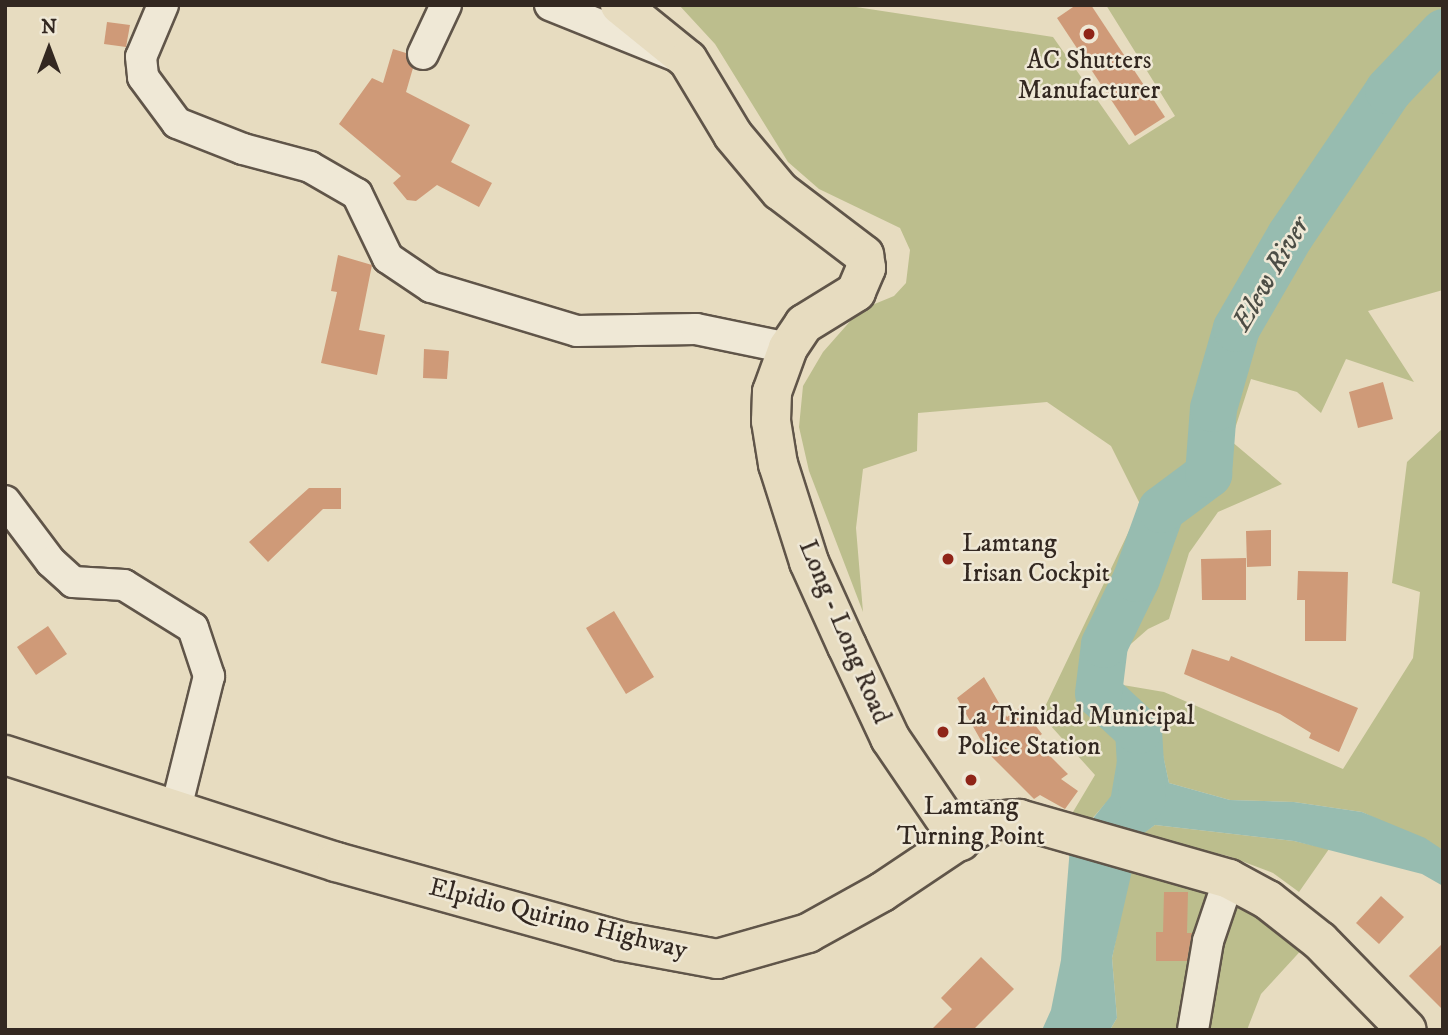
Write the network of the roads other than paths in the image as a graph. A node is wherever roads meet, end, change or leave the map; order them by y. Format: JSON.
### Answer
{"nodes":[{"id":1,"x":163,"y":5,"type":"edge"},
{"id":2,"x":446,"y":5,"type":"edge"},
{"id":3,"x":550,"y":5,"type":"edge"},
{"id":4,"x":620,"y":5,"type":"edge"},
{"id":5,"x":423,"y":54,"type":"dead end"},
{"id":6,"x":688,"y":60,"type":"junction"},
{"id":7,"x":788,"y":348,"type":"junction"},
{"id":8,"x":5,"y":501,"type":"edge"},
{"id":9,"x":5,"y":755,"type":"edge"},
{"id":10,"x":57,"y":771,"type":"junction"},
{"id":11,"x":5,"y":775,"type":"edge"},
{"id":12,"x":175,"y":812,"type":"junction"},
{"id":13,"x":960,"y":841,"type":"junction"},
{"id":14,"x":1229,"y":879,"type":"junction"},
{"id":15,"x":1193,"y":1030,"type":"edge"},
{"id":16,"x":1407,"y":1030,"type":"edge"}],
"edges":[{"from":1,"to":7,"type":"street"},
{"from":2,"to":5,"type":"street"},
{"from":3,"to":6,"type":"street"},
{"from":4,"to":6,"type":"main road","name":"Long - Long Road"},
{"from":6,"to":7,"type":"main road","name":"Long - Long Road"},
{"from":7,"to":13,"type":"main road","name":"Long - Long Road"},
{"from":8,"to":12,"type":"street"},
{"from":9,"to":10,"type":"main road","name":"Elpidio Quirino Highway"},
{"from":10,"to":11,"type":"street"},
{"from":10,"to":12,"type":"main road","name":"Elpidio Quirino Highway"},
{"from":12,"to":13,"type":"main road","name":"Elpidio Quirino Highway"},
{"from":13,"to":14,"type":"main road","name":"Elpidio Quirino Highway"},
{"from":14,"to":15,"type":"street"},
{"from":14,"to":16,"type":"main road","name":"Elpidio Quirino Highway"}]}
